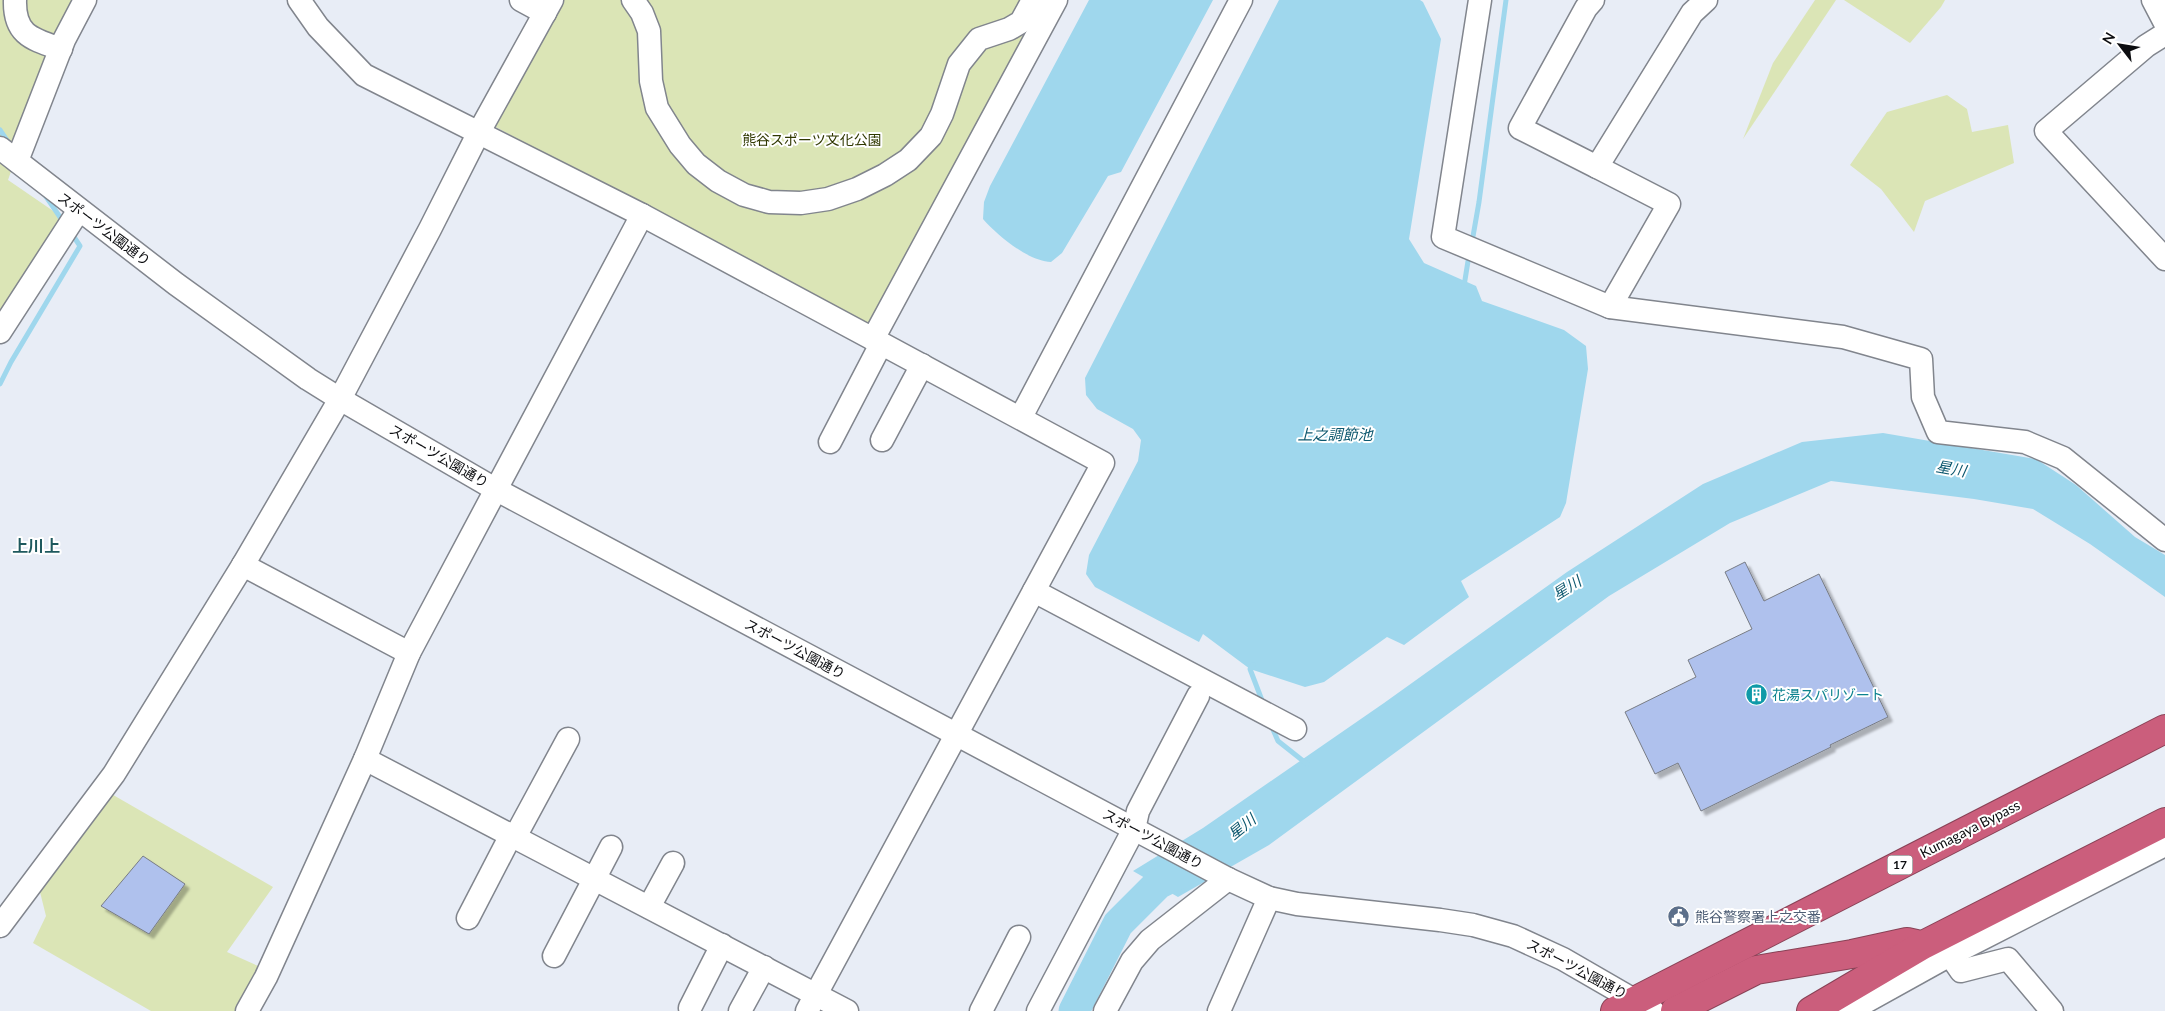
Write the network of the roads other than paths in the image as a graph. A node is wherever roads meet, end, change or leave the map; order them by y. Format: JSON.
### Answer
{"nodes":[{"id":1,"x":15,"y":0,"type":"edge"},
{"id":2,"x":86,"y":0,"type":"edge"},
{"id":3,"x":299,"y":0,"type":"edge"},
{"id":4,"x":521,"y":0,"type":"edge"},
{"id":5,"x":633,"y":0,"type":"edge"},
{"id":6,"x":1033,"y":0,"type":"edge"},
{"id":7,"x":1056,"y":0,"type":"edge"},
{"id":8,"x":1241,"y":0,"type":"edge"},
{"id":9,"x":1480,"y":0,"type":"edge"},
{"id":10,"x":1593,"y":0,"type":"edge"},
{"id":11,"x":1706,"y":0,"type":"edge"},
{"id":12,"x":2153,"y":0,"type":"edge"},
{"id":13,"x":548,"y":6,"type":"edge"},
{"id":14,"x":2165,"y":23,"type":"edge"},
{"id":15,"x":2165,"y":34,"type":"edge"},
{"id":16,"x":61,"y":49,"type":"junction"},
{"id":17,"x":478,"y":132,"type":"junction"},
{"id":18,"x":8,"y":155,"type":"edge"},
{"id":19,"x":1597,"y":167,"type":"junction"},
{"id":20,"x":79,"y":210,"type":"junction"},
{"id":21,"x":642,"y":215,"type":"junction"},
{"id":22,"x":2165,"y":259,"type":"edge"},
{"id":23,"x":1610,"y":307,"type":"junction"},
{"id":24,"x":0,"y":332,"type":"edge"},
{"id":25,"x":877,"y":341,"type":"junction"},
{"id":26,"x":922,"y":365,"type":"junction"},
{"id":27,"x":340,"y":399,"type":"junction"},
{"id":28,"x":1021,"y":417,"type":"junction"},
{"id":29,"x":882,"y":440,"type":"dead end"},
{"id":30,"x":830,"y":442,"type":"dead end"},
{"id":31,"x":496,"y":488,"type":"junction"},
{"id":32,"x":2165,"y":540,"type":"edge"},
{"id":33,"x":243,"y":565,"type":"junction"},
{"id":34,"x":1034,"y":591,"type":"junction"},
{"id":35,"x":409,"y":653,"type":"junction"},
{"id":36,"x":1198,"y":696,"type":"dead end"},
{"id":37,"x":1295,"y":729,"type":"dead end"},
{"id":38,"x":2165,"y":729,"type":"edge"},
{"id":39,"x":957,"y":736,"type":"junction"},
{"id":40,"x":568,"y":739,"type":"dead end"},
{"id":41,"x":365,"y":759,"type":"junction"},
{"id":42,"x":2165,"y":822,"type":"edge"},
{"id":43,"x":1140,"y":832,"type":"junction"},
{"id":44,"x":513,"y":836,"type":"junction"},
{"id":45,"x":2165,"y":845,"type":"edge"},
{"id":46,"x":611,"y":847,"type":"dead end"},
{"id":47,"x":673,"y":863,"type":"dead end"},
{"id":48,"x":594,"y":878,"type":"junction"},
{"id":49,"x":1228,"y":880,"type":"junction"},
{"id":50,"x":1269,"y":898,"type":"junction"},
{"id":51,"x":649,"y":907,"type":"junction"},
{"id":52,"x":468,"y":918,"type":"dead end"},
{"id":53,"x":0,"y":926,"type":"edge"},
{"id":54,"x":1018,"y":938,"type":"dead end"},
{"id":55,"x":722,"y":945,"type":"junction"},
{"id":56,"x":1922,"y":946,"type":"junction"},
{"id":57,"x":1950,"y":955,"type":"junction"},
{"id":58,"x":554,"y":956,"type":"dead end"},
{"id":59,"x":764,"y":967,"type":"junction"},
{"id":60,"x":812,"y":1003,"type":"edge"},
{"id":61,"x":690,"y":1008,"type":"dead end"},
{"id":62,"x":1634,"y":1008,"type":"edge"},
{"id":63,"x":247,"y":1011,"type":"edge"},
{"id":64,"x":740,"y":1011,"type":"edge"},
{"id":65,"x":847,"y":1011,"type":"edge"},
{"id":66,"x":981,"y":1011,"type":"edge"},
{"id":67,"x":1038,"y":1011,"type":"edge"},
{"id":68,"x":1104,"y":1011,"type":"edge"},
{"id":69,"x":1219,"y":1011,"type":"edge"},
{"id":70,"x":1675,"y":1011,"type":"edge"},
{"id":71,"x":1811,"y":1011,"type":"edge"},
{"id":72,"x":1849,"y":1011,"type":"edge"},
{"id":73,"x":2052,"y":1011,"type":"edge"}],
"edges":[{"from":1,"to":16,"type":"street"},
{"from":2,"to":16,"type":"street"},
{"from":3,"to":17,"type":"street"},
{"from":4,"to":13,"type":"street"},
{"from":5,"to":6,"type":"street"},
{"from":7,"to":25,"type":"street"},
{"from":8,"to":28,"type":"street"},
{"from":9,"to":23,"type":"street"},
{"from":10,"to":19,"type":"street"},
{"from":11,"to":19,"type":"street"},
{"from":12,"to":14,"type":"street"},
{"from":13,"to":17,"type":"street"},
{"from":15,"to":22,"type":"street"},
{"from":16,"to":18,"type":"street"},
{"from":17,"to":21,"type":"street"},
{"from":17,"to":27,"type":"street"},
{"from":18,"to":20,"type":"street","name":"スポーツ公園通り"},
{"from":19,"to":23,"type":"street"},
{"from":20,"to":24,"type":"street"},
{"from":20,"to":27,"type":"street","name":"スポーツ公園通り"},
{"from":21,"to":25,"type":"street"},
{"from":21,"to":31,"type":"street"},
{"from":23,"to":32,"type":"street"},
{"from":25,"to":26,"type":"street"},
{"from":25,"to":30,"type":"street"},
{"from":26,"to":28,"type":"street"},
{"from":26,"to":29,"type":"street"},
{"from":27,"to":31,"type":"street","name":"スポーツ公園通り"},
{"from":27,"to":33,"type":"street"},
{"from":28,"to":34,"type":"street"},
{"from":31,"to":35,"type":"street"},
{"from":31,"to":39,"type":"street","name":"スポーツ公園通り"},
{"from":33,"to":35,"type":"street"},
{"from":33,"to":53,"type":"street"},
{"from":34,"to":37,"type":"street"},
{"from":34,"to":39,"type":"street"},
{"from":35,"to":41,"type":"street"},
{"from":36,"to":43,"type":"street"},
{"from":38,"to":62,"type":"highway","name":"Kumagaya Bypass","number":"17"},
{"from":39,"to":43,"type":"street","name":"スポーツ公園通り"},
{"from":39,"to":60,"type":"street"},
{"from":40,"to":44,"type":"street"},
{"from":41,"to":44,"type":"street"},
{"from":41,"to":63,"type":"street"},
{"from":42,"to":56,"type":"highway"},
{"from":43,"to":49,"type":"street","name":"スポーツ公園通り"},
{"from":43,"to":67,"type":"street"},
{"from":44,"to":48,"type":"street"},
{"from":44,"to":52,"type":"street"},
{"from":45,"to":57,"type":"street"},
{"from":46,"to":48,"type":"street"},
{"from":47,"to":51,"type":"street"},
{"from":48,"to":51,"type":"street"},
{"from":48,"to":58,"type":"street"},
{"from":49,"to":50,"type":"street","name":"スポーツ公園通り"},
{"from":49,"to":68,"type":"street"},
{"from":50,"to":62,"type":"street","name":"スポーツ公園通り"},
{"from":50,"to":69,"type":"street"},
{"from":51,"to":55,"type":"street"},
{"from":54,"to":66,"type":"street"},
{"from":55,"to":59,"type":"street"},
{"from":55,"to":61,"type":"street"},
{"from":56,"to":70,"type":"highway"},
{"from":56,"to":71,"type":"highway"},
{"from":57,"to":72,"type":"street"},
{"from":57,"to":73,"type":"street"},
{"from":59,"to":60,"type":"street"},
{"from":59,"to":64,"type":"street"},
{"from":60,"to":65,"type":"street"}]}
